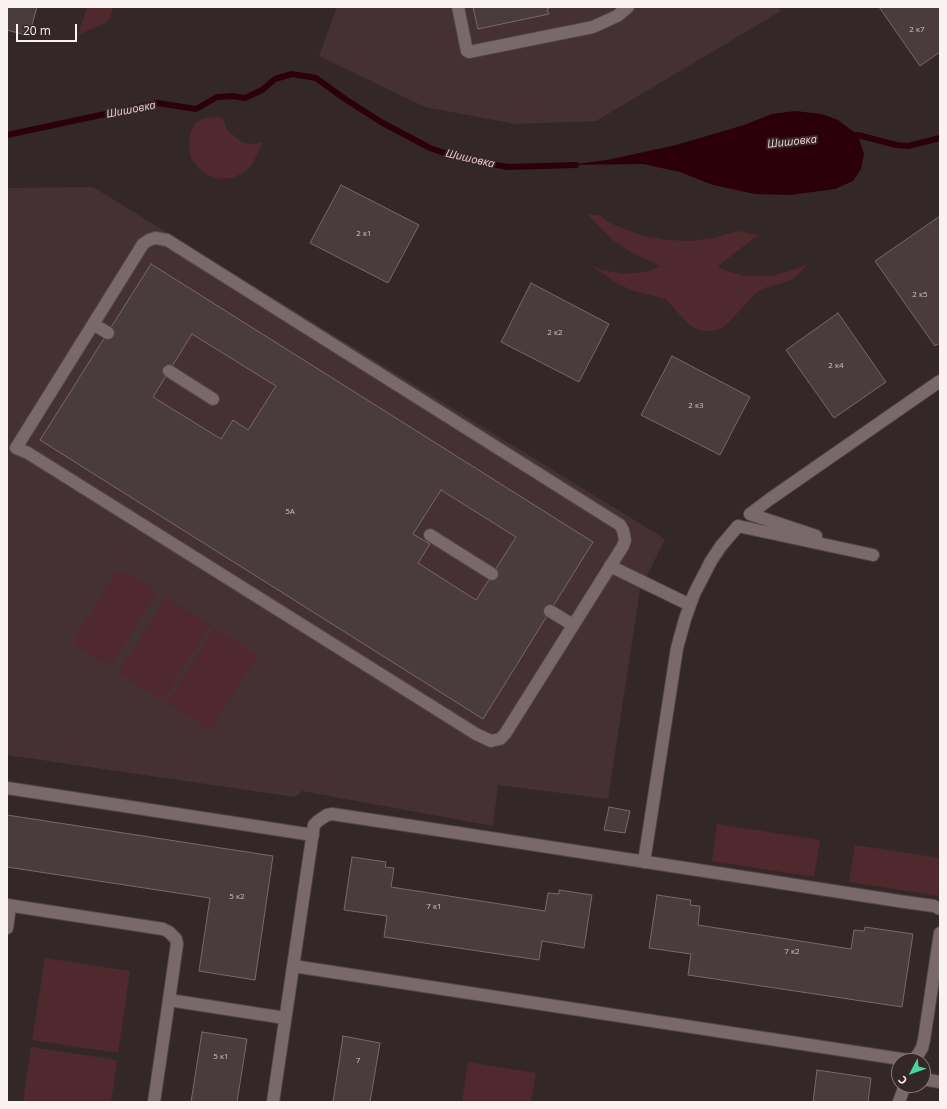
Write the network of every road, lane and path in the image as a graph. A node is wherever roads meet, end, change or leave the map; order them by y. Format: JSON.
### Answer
{"nodes":[{"id":1,"x":458,"y":7,"type":"edge"},
{"id":2,"x":628,"y":7,"type":"edge"},
{"id":3,"x":94,"y":324,"type":"junction"},
{"id":4,"x":108,"y":333,"type":"dead end"},
{"id":5,"x":169,"y":371,"type":"dead end"},
{"id":6,"x":940,"y":381,"type":"edge"},
{"id":7,"x":213,"y":399,"type":"dead end"},
{"id":8,"x":12,"y":447,"type":"edge"},
{"id":9,"x":430,"y":535,"type":"dead end"},
{"id":10,"x":610,"y":566,"type":"junction"},
{"id":11,"x":492,"y":574,"type":"dead end"},
{"id":12,"x":690,"y":605,"type":"junction"},
{"id":13,"x":550,"y":611,"type":"dead end"},
{"id":14,"x":573,"y":625,"type":"junction"},
{"id":15,"x":7,"y":788,"type":"edge"},
{"id":16,"x":313,"y":835,"type":"junction"},
{"id":17,"x":644,"y":862,"type":"junction"},
{"id":18,"x":9,"y":905,"type":"edge"},
{"id":19,"x":940,"y":909,"type":"edge"},
{"id":20,"x":7,"y":928,"type":"edge"},
{"id":21,"x":940,"y":932,"type":"edge"},
{"id":22,"x":293,"y":966,"type":"junction"},
{"id":23,"x":169,"y":1000,"type":"junction"},
{"id":24,"x":285,"y":1018,"type":"junction"},
{"id":25,"x":919,"y":1053,"type":"edge"},
{"id":26,"x":891,"y":1057,"type":"edge"},
{"id":27,"x":154,"y":1102,"type":"edge"},
{"id":28,"x":273,"y":1102,"type":"edge"}],
"edges":[{"from":1,"to":2,"type":"lane"},
{"from":3,"to":4,"type":"lane"},
{"from":3,"to":8,"type":"lane"},
{"from":3,"to":10,"type":"lane"},
{"from":5,"to":7,"type":"lane"},
{"from":6,"to":12,"type":"lane"},
{"from":8,"to":14,"type":"lane"},
{"from":9,"to":11,"type":"lane"},
{"from":10,"to":12,"type":"lane"},
{"from":10,"to":14,"type":"lane"},
{"from":12,"to":17,"type":"lane"},
{"from":13,"to":14,"type":"lane"},
{"from":15,"to":16,"type":"lane"},
{"from":16,"to":17,"type":"lane"},
{"from":16,"to":22,"type":"lane"},
{"from":17,"to":19,"type":"lane"},
{"from":18,"to":20,"type":"lane"},
{"from":18,"to":23,"type":"lane"},
{"from":21,"to":25,"type":"lane"},
{"from":22,"to":24,"type":"lane"},
{"from":22,"to":26,"type":"lane"},
{"from":23,"to":24,"type":"lane"},
{"from":23,"to":27,"type":"lane"},
{"from":24,"to":28,"type":"lane"}]}
